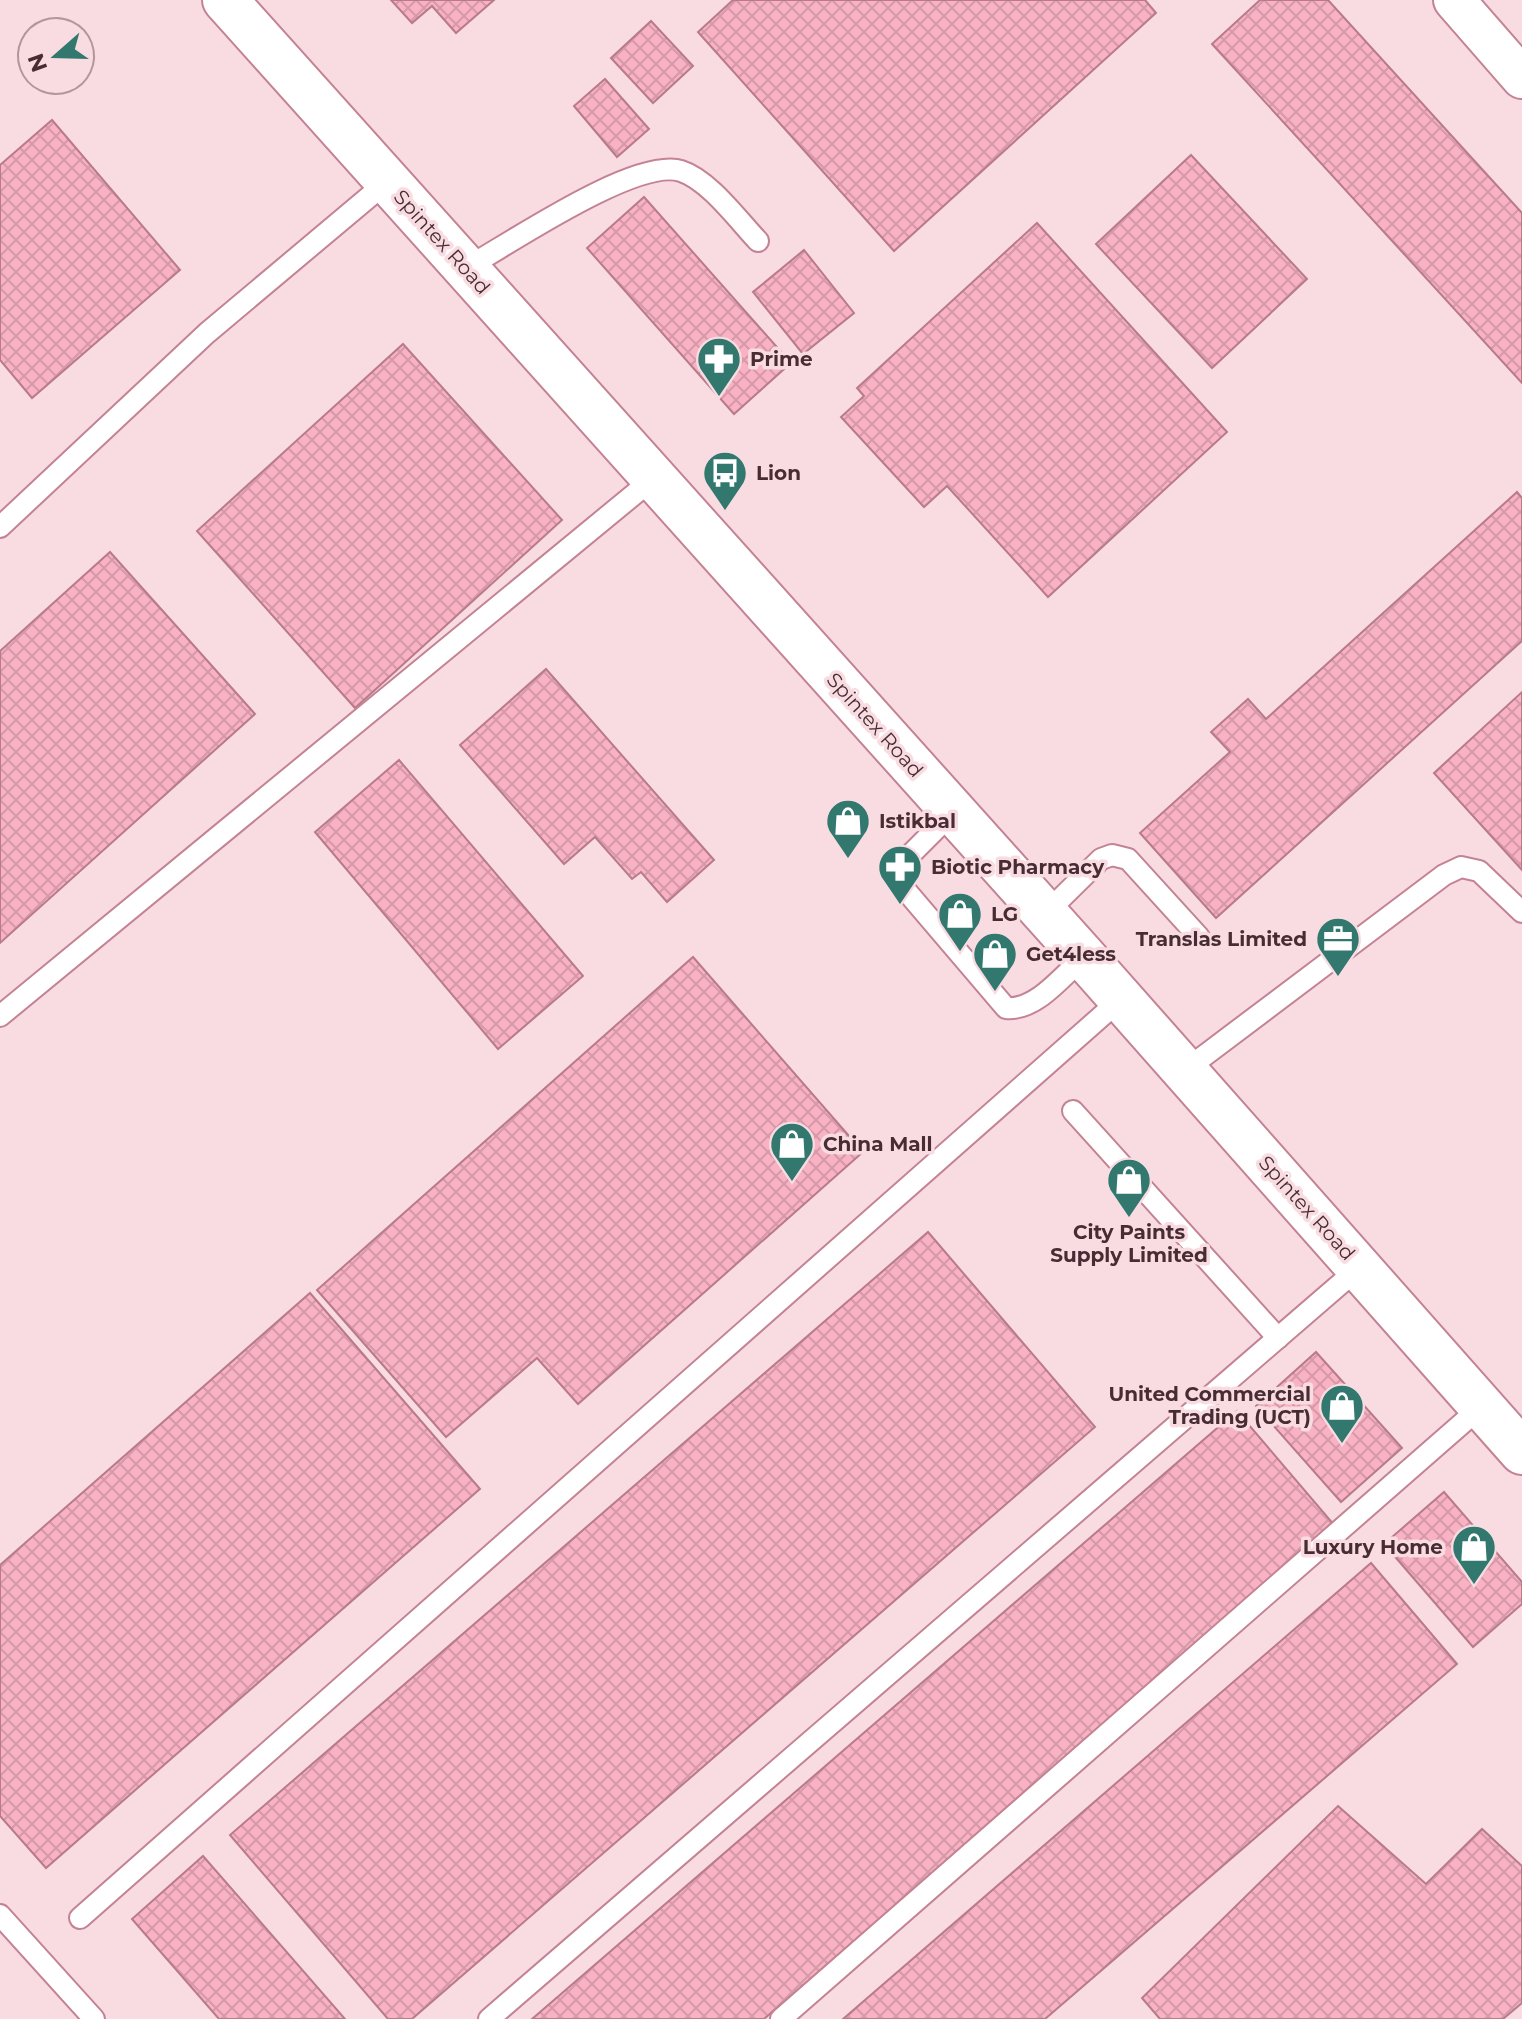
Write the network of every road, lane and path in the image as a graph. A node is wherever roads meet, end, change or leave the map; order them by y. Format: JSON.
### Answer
{"nodes":[{"id":1,"x":225,"y":0,"type":"edge"},
{"id":2,"x":1454,"y":0,"type":"edge"},
{"id":3,"x":1522,"y":78,"type":"edge"},
{"id":4,"x":388,"y":181,"type":"junction"},
{"id":5,"x":758,"y":241,"type":"dead end"},
{"id":6,"x":466,"y":268,"type":"junction"},
{"id":7,"x":654,"y":478,"type":"junction"},
{"id":8,"x":0,"y":527,"type":"edge"},
{"id":9,"x":953,"y":812,"type":"junction"},
{"id":10,"x":1522,"y":912,"type":"edge"},
{"id":11,"x":1045,"y":914,"type":"junction"},
{"id":12,"x":1199,"y":937,"type":"dead end"},
{"id":13,"x":1084,"y":957,"type":"junction"},
{"id":14,"x":1121,"y":999,"type":"junction"},
{"id":15,"x":0,"y":1016,"type":"edge"},
{"id":16,"x":1184,"y":1071,"type":"junction"},
{"id":17,"x":1073,"y":1111,"type":"dead end"},
{"id":18,"x":1360,"y":1267,"type":"junction"},
{"id":19,"x":1278,"y":1338,"type":"junction"},
{"id":20,"x":1482,"y":1406,"type":"junction"},
{"id":21,"x":1520,"y":1444,"type":"edge"},
{"id":22,"x":0,"y":1915,"type":"edge"},
{"id":23,"x":80,"y":1918,"type":"dead end"},
{"id":24,"x":94,"y":2019,"type":"edge"},
{"id":25,"x":489,"y":2019,"type":"edge"},
{"id":26,"x":781,"y":2019,"type":"edge"}],
"edges":[{"from":1,"to":4,"type":"main road","name":"Spintex Road"},
{"from":2,"to":3,"type":"street"},
{"from":4,"to":6,"type":"main road","name":"Spintex Road"},
{"from":4,"to":8,"type":"lane"},
{"from":5,"to":6,"type":"lane"},
{"from":6,"to":7,"type":"main road","name":"Spintex Road"},
{"from":7,"to":9,"type":"main road","name":"Spintex Road"},
{"from":7,"to":15,"type":"lane"},
{"from":9,"to":11,"type":"main road","name":"Spintex Road"},
{"from":9,"to":13,"type":"lane"},
{"from":10,"to":16,"type":"lane"},
{"from":11,"to":12,"type":"lane"},
{"from":11,"to":13,"type":"main road","name":"Spintex Road"},
{"from":13,"to":14,"type":"main road","name":"Spintex Road"},
{"from":14,"to":16,"type":"main road","name":"Spintex Road"},
{"from":14,"to":23,"type":"lane"},
{"from":16,"to":18,"type":"main road","name":"Spintex Road"},
{"from":17,"to":19,"type":"lane"},
{"from":18,"to":19,"type":"lane"},
{"from":18,"to":20,"type":"main road","name":"Spintex Road"},
{"from":19,"to":25,"type":"lane"},
{"from":20,"to":21,"type":"main road","name":"Spintex Road"},
{"from":20,"to":26,"type":"lane"},
{"from":22,"to":24,"type":"lane"}]}
